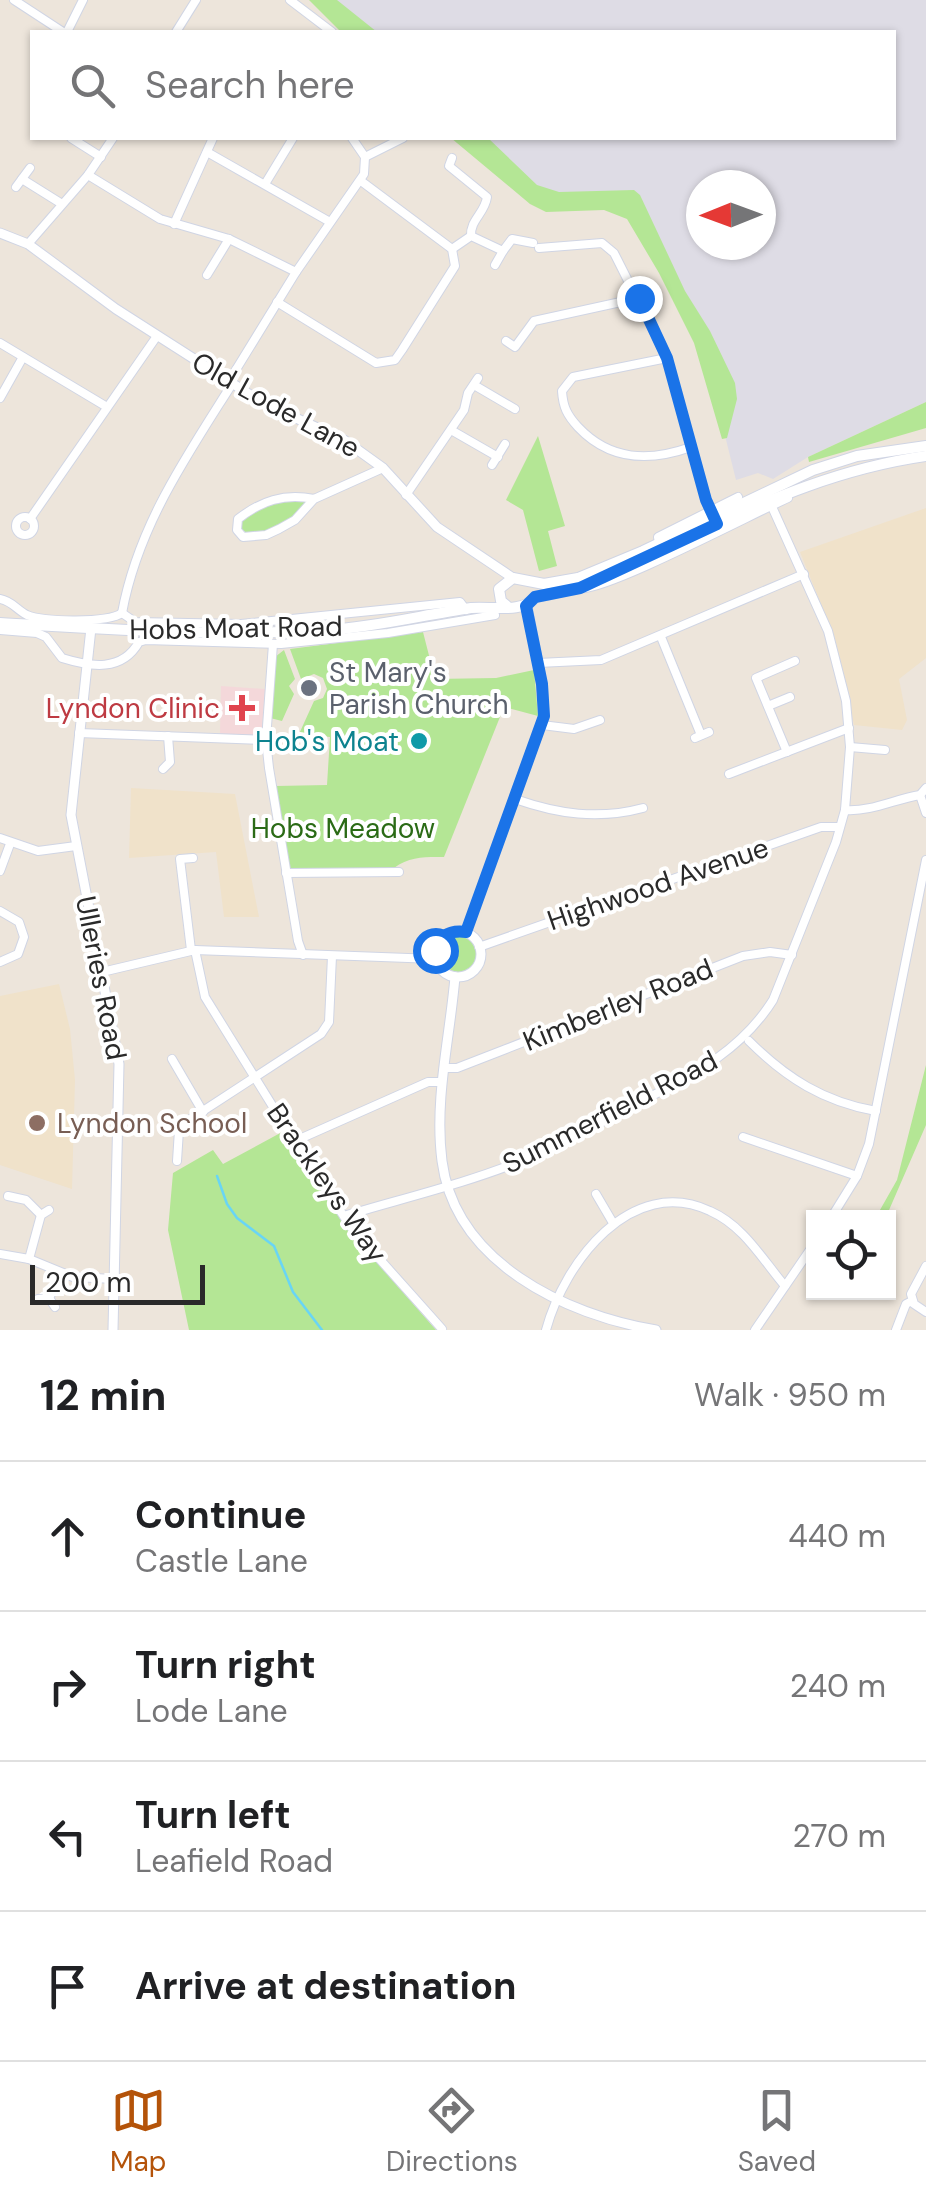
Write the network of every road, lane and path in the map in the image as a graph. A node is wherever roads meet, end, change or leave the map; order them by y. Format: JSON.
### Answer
{"nodes":[{"id":1,"x":14,"y":0,"type":"edge"},
{"id":2,"x":83,"y":0,"type":"edge"},
{"id":3,"x":196,"y":0,"type":"edge"},
{"id":4,"x":288,"y":2,"type":"edge"},
{"id":5,"x":62,"y":30,"type":"edge"},
{"id":6,"x":66,"y":30,"type":"edge"},
{"id":7,"x":177,"y":30,"type":"edge"},
{"id":8,"x":329,"y":30,"type":"edge"},
{"id":9,"x":74,"y":140,"type":"edge"},
{"id":10,"x":112,"y":140,"type":"edge"},
{"id":11,"x":212,"y":140,"type":"edge"},
{"id":12,"x":292,"y":140,"type":"edge"},
{"id":13,"x":353,"y":140,"type":"edge"},
{"id":14,"x":399,"y":140,"type":"edge"},
{"id":15,"x":207,"y":152,"type":"junction"},
{"id":16,"x":101,"y":157,"type":"junction"},
{"id":17,"x":365,"y":157,"type":"junction"},
{"id":18,"x":448,"y":165,"type":"dead end"},
{"id":19,"x":30,"y":168,"type":"dead end"},
{"id":20,"x":88,"y":175,"type":"junction"},
{"id":21,"x":360,"y":180,"type":"junction"},
{"id":22,"x":265,"y":184,"type":"junction"},
{"id":23,"x":62,"y":204,"type":"junction"},
{"id":24,"x":330,"y":222,"type":"junction"},
{"id":25,"x":174,"y":224,"type":"junction"},
{"id":26,"x":0,"y":233,"type":"edge"},
{"id":27,"x":471,"y":236,"type":"junction"},
{"id":28,"x":228,"y":239,"type":"junction"},
{"id":29,"x":28,"y":244,"type":"junction"},
{"id":30,"x":452,"y":249,"type":"junction"},
{"id":31,"x":503,"y":251,"type":"junction"},
{"id":32,"x":495,"y":264,"type":"dead end"},
{"id":33,"x":296,"y":272,"type":"junction"},
{"id":34,"x":206,"y":274,"type":"dead end"},
{"id":35,"x":639,"y":298,"type":"junction"},
{"id":36,"x":277,"y":302,"type":"junction"},
{"id":37,"x":157,"y":336,"type":"junction"},
{"id":38,"x":506,"y":341,"type":"dead end"},
{"id":39,"x":0,"y":343,"type":"edge"},
{"id":40,"x":23,"y":357,"type":"junction"},
{"id":41,"x":667,"y":358,"type":"junction"},
{"id":42,"x":231,"y":382,"type":"junction"},
{"id":43,"x":0,"y":398,"type":"edge"},
{"id":44,"x":106,"y":407,"type":"junction"},
{"id":45,"x":515,"y":410,"type":"dead end"},
{"id":46,"x":451,"y":430,"type":"junction"},
{"id":47,"x":505,"y":444,"type":"dead end"},
{"id":48,"x":926,"y":446,"type":"edge"},
{"id":49,"x":691,"y":447,"type":"junction"},
{"id":50,"x":926,"y":456,"type":"edge"},
{"id":51,"x":383,"y":468,"type":"junction"},
{"id":52,"x":828,"y":478,"type":"junction"},
{"id":53,"x":406,"y":495,"type":"junction"},
{"id":54,"x":738,"y":497,"type":"dead end"},
{"id":55,"x":314,"y":499,"type":"junction"},
{"id":56,"x":773,"y":508,"type":"junction"},
{"id":57,"x":714,"y":516,"type":"junction"},
{"id":58,"x":30,"y":519,"type":"dead end"},
{"id":59,"x":488,"y":562,"type":"junction"},
{"id":60,"x":804,"y":574,"type":"junction"},
{"id":61,"x":512,"y":578,"type":"junction"},
{"id":62,"x":530,"y":582,"type":"junction"},
{"id":63,"x":580,"y":588,"type":"junction"},
{"id":64,"x":500,"y":591,"type":"junction"},
{"id":65,"x":0,"y":599,"type":"edge"},
{"id":66,"x":531,"y":602,"type":"junction"},
{"id":67,"x":506,"y":606,"type":"junction"},
{"id":68,"x":469,"y":609,"type":"junction"},
{"id":69,"x":122,"y":613,"type":"junction"},
{"id":70,"x":495,"y":614,"type":"dead end"},
{"id":71,"x":3,"y":627,"type":"edge"},
{"id":72,"x":28,"y":628,"type":"junction"},
{"id":73,"x":91,"y":628,"type":"junction"},
{"id":74,"x":661,"y":637,"type":"junction"},
{"id":75,"x":286,"y":638,"type":"junction"},
{"id":76,"x":255,"y":639,"type":"junction"},
{"id":77,"x":273,"y":644,"type":"junction"},
{"id":78,"x":795,"y":661,"type":"dead end"},
{"id":79,"x":538,"y":663,"type":"junction"},
{"id":80,"x":87,"y":664,"type":"junction"},
{"id":81,"x":756,"y":678,"type":"junction"},
{"id":82,"x":744,"y":682,"type":"dead end"},
{"id":83,"x":790,"y":697,"type":"dead end"},
{"id":84,"x":768,"y":706,"type":"junction"},
{"id":85,"x":599,"y":720,"type":"dead end"},
{"id":86,"x":542,"y":725,"type":"junction"},
{"id":87,"x":849,"y":728,"type":"junction"},
{"id":88,"x":78,"y":734,"type":"junction"},
{"id":89,"x":702,"y":735,"type":"dead end"},
{"id":90,"x":168,"y":736,"type":"junction"},
{"id":91,"x":266,"y":740,"type":"junction"},
{"id":92,"x":850,"y":747,"type":"junction"},
{"id":93,"x":885,"y":750,"type":"dead end"},
{"id":94,"x":786,"y":752,"type":"junction"},
{"id":95,"x":163,"y":768,"type":"dead end"},
{"id":96,"x":730,"y":774,"type":"dead end"},
{"id":97,"x":923,"y":791,"type":"edge"},
{"id":98,"x":515,"y":799,"type":"junction"},
{"id":99,"x":643,"y":808,"type":"dead end"},
{"id":100,"x":845,"y":810,"type":"junction"},
{"id":101,"x":926,"y":813,"type":"edge"},
{"id":102,"x":838,"y":827,"type":"junction"},
{"id":103,"x":0,"y":838,"type":"edge"},
{"id":104,"x":10,"y":844,"type":"junction"},
{"id":105,"x":76,"y":846,"type":"junction"},
{"id":106,"x":193,"y":858,"type":"dead end"},
{"id":107,"x":926,"y":860,"type":"edge"},
{"id":108,"x":0,"y":871,"type":"edge"},
{"id":109,"x":399,"y":872,"type":"dead end"},
{"id":110,"x":286,"y":873,"type":"junction"},
{"id":111,"x":0,"y":911,"type":"edge"},
{"id":112,"x":466,"y":932,"type":"junction"},
{"id":113,"x":479,"y":947,"type":"junction"},
{"id":114,"x":193,"y":950,"type":"junction"},
{"id":115,"x":792,"y":954,"type":"junction"},
{"id":116,"x":303,"y":955,"type":"junction"},
{"id":117,"x":332,"y":956,"type":"junction"},
{"id":118,"x":435,"y":958,"type":"junction"},
{"id":119,"x":0,"y":962,"type":"edge"},
{"id":120,"x":102,"y":972,"type":"junction"},
{"id":121,"x":455,"y":977,"type":"junction"},
{"id":122,"x":749,"y":1041,"type":"dead end"},
{"id":123,"x":172,"y":1059,"type":"dead end"},
{"id":124,"x":446,"y":1068,"type":"junction"},
{"id":125,"x":256,"y":1078,"type":"junction"},
{"id":126,"x":442,"y":1082,"type":"junction"},
{"id":127,"x":876,"y":1111,"type":"junction"},
{"id":128,"x":203,"y":1112,"type":"junction"},
{"id":129,"x":743,"y":1137,"type":"dead end"},
{"id":130,"x":295,"y":1141,"type":"junction"},
{"id":131,"x":177,"y":1161,"type":"dead end"},
{"id":132,"x":857,"y":1176,"type":"junction"},
{"id":133,"x":446,"y":1184,"type":"junction"},
{"id":134,"x":596,"y":1194,"type":"dead end"},
{"id":135,"x":5,"y":1196,"type":"dead end"},
{"id":136,"x":837,"y":1210,"type":"edge"},
{"id":137,"x":344,"y":1216,"type":"junction"},
{"id":138,"x":613,"y":1222,"type":"junction"},
{"id":139,"x":0,"y":1254,"type":"edge"},
{"id":140,"x":806,"y":1256,"type":"edge"},
{"id":141,"x":30,"y":1259,"type":"junction"},
{"id":142,"x":926,"y":1266,"type":"edge"},
{"id":143,"x":62,"y":1274,"type":"junction"},
{"id":144,"x":114,"y":1279,"type":"junction"},
{"id":145,"x":785,"y":1286,"type":"junction"},
{"id":146,"x":49,"y":1298,"type":"junction"},
{"id":147,"x":558,"y":1298,"type":"junction"},
{"id":148,"x":38,"y":1299,"type":"dead end"},
{"id":149,"x":912,"y":1301,"type":"junction"},
{"id":150,"x":55,"y":1307,"type":"dead end"},
{"id":151,"x":926,"y":1312,"type":"edge"},
{"id":152,"x":442,"y":1329,"type":"edge"},
{"id":153,"x":112,"y":1330,"type":"edge"},
{"id":154,"x":546,"y":1330,"type":"edge"},
{"id":155,"x":656,"y":1330,"type":"edge"},
{"id":156,"x":755,"y":1330,"type":"edge"},
{"id":157,"x":896,"y":1330,"type":"edge"}],
"edges":[{"from":1,"to":5,"type":"street"},
{"from":2,"to":6,"type":"street"},
{"from":3,"to":7,"type":"street"},
{"from":4,"to":8,"type":"street"},
{"from":9,"to":16,"type":"street"},
{"from":10,"to":16,"type":"street"},
{"from":11,"to":15,"type":"street"},
{"from":12,"to":22,"type":"street"},
{"from":13,"to":17,"type":"street"},
{"from":14,"to":17,"type":"street"},
{"from":15,"to":22,"type":"street"},
{"from":15,"to":25,"type":"street"},
{"from":16,"to":20,"type":"street"},
{"from":17,"to":21,"type":"street"},
{"from":18,"to":27,"type":"street"},
{"from":19,"to":23,"type":"street"},
{"from":20,"to":23,"type":"street"},
{"from":20,"to":25,"type":"street"},
{"from":21,"to":24,"type":"street"},
{"from":21,"to":30,"type":"street"},
{"from":22,"to":24,"type":"street"},
{"from":23,"to":29,"type":"street"},
{"from":24,"to":33,"type":"street"},
{"from":25,"to":28,"type":"street"},
{"from":26,"to":29,"type":"street","name":"Old Lode Lane"},
{"from":27,"to":30,"type":"street"},
{"from":27,"to":31,"type":"street"},
{"from":28,"to":33,"type":"street"},
{"from":28,"to":34,"type":"street"},
{"from":29,"to":37,"type":"street","name":"Old Lode Lane"},
{"from":30,"to":36,"type":"street"},
{"from":31,"to":32,"type":"street"},
{"from":31,"to":35,"type":"street"},
{"from":33,"to":36,"type":"street"},
{"from":35,"to":38,"type":"street"},
{"from":35,"to":41,"type":"street"},
{"from":36,"to":42,"type":"street"},
{"from":37,"to":42,"type":"street","name":"Old Lode Lane"},
{"from":37,"to":44,"type":"street"},
{"from":39,"to":40,"type":"street"},
{"from":40,"to":43,"type":"street"},
{"from":40,"to":44,"type":"street"},
{"from":41,"to":49,"type":"street"},
{"from":41,"to":49,"type":"street"},
{"from":42,"to":51,"type":"street","name":"Old Lode Lane"},
{"from":42,"to":69,"type":"street"},
{"from":44,"to":58,"type":"street"},
{"from":45,"to":46,"type":"street"},
{"from":46,"to":47,"type":"street"},
{"from":46,"to":53,"type":"street"},
{"from":48,"to":57,"type":"main road"},
{"from":49,"to":57,"type":"street"},
{"from":50,"to":52,"type":"main road"},
{"from":51,"to":53,"type":"street","name":"Old Lode Lane"},
{"from":51,"to":55,"type":"street"},
{"from":52,"to":56,"type":"street"},
{"from":52,"to":57,"type":"main road"},
{"from":53,"to":59,"type":"street","name":"Old Lode Lane"},
{"from":54,"to":57,"type":"street"},
{"from":55,"to":55,"type":"street"},
{"from":56,"to":60,"type":"street","name":"Summerfield Road"},
{"from":56,"to":63,"type":"street"},
{"from":57,"to":62,"type":"main road"},
{"from":57,"to":63,"type":"main road","name":"Hobs Moat Road"},
{"from":59,"to":61,"type":"street","name":"Old Lode Lane"},
{"from":59,"to":64,"type":"street","name":"Old Lode Lane"},
{"from":60,"to":74,"type":"street"},
{"from":60,"to":87,"type":"street","name":"Summerfield Road"},
{"from":61,"to":62,"type":"main road"},
{"from":61,"to":64,"type":"main road","name":"Hobs Moat Road"},
{"from":62,"to":66,"type":"main road"},
{"from":63,"to":66,"type":"main road","name":"Hobs Moat Road"},
{"from":64,"to":67,"type":"main road"},
{"from":64,"to":68,"type":"main road","name":"Hobs Moat Road"},
{"from":65,"to":69,"type":"street","name":"Hobs Moat Road"},
{"from":66,"to":67,"type":"main road","name":"Hobs Moat Road"},
{"from":66,"to":79,"type":"street"},
{"from":67,"to":68,"type":"main road","name":"Hobs Moat Road"},
{"from":68,"to":69,"type":"street","name":"Hobs Moat Road"},
{"from":68,"to":75,"type":"main road","name":"Hobs Moat Road"},
{"from":70,"to":75,"type":"street","name":"Hobs Moat Road"},
{"from":71,"to":72,"type":"main road","name":"Hobs Moat Road"},
{"from":72,"to":73,"type":"main road","name":"Hobs Moat Road"},
{"from":72,"to":80,"type":"street"},
{"from":73,"to":76,"type":"main road","name":"Hobs Moat Road"},
{"from":73,"to":80,"type":"street","name":"Ulleries Road"},
{"from":74,"to":79,"type":"street"},
{"from":74,"to":89,"type":"street"},
{"from":75,"to":76,"type":"main road","name":"Hobs Moat Road"},
{"from":75,"to":77,"type":"street","name":"Hobs Moat Road"},
{"from":76,"to":77,"type":"street","name":"Hobs Moat Road"},
{"from":76,"to":80,"type":"street","name":"Hobs Moat Road"},
{"from":77,"to":91,"type":"street"},
{"from":78,"to":81,"type":"street"},
{"from":79,"to":86,"type":"street"},
{"from":80,"to":88,"type":"street","name":"Ulleries Road"},
{"from":81,"to":82,"type":"street"},
{"from":81,"to":84,"type":"street"},
{"from":83,"to":84,"type":"street"},
{"from":84,"to":94,"type":"street"},
{"from":85,"to":86,"type":"street"},
{"from":86,"to":98,"type":"street"},
{"from":87,"to":92,"type":"street","name":"Summerfield Road"},
{"from":87,"to":94,"type":"street"},
{"from":88,"to":90,"type":"street"},
{"from":88,"to":105,"type":"street","name":"Ulleries Road"},
{"from":90,"to":91,"type":"street"},
{"from":90,"to":95,"type":"street"},
{"from":91,"to":110,"type":"street"},
{"from":92,"to":93,"type":"street"},
{"from":92,"to":100,"type":"street","name":"Summerfield Road"},
{"from":94,"to":96,"type":"street"},
{"from":97,"to":100,"type":"street"},
{"from":97,"to":101,"type":"street"},
{"from":98,"to":99,"type":"street"},
{"from":98,"to":112,"type":"street"},
{"from":100,"to":102,"type":"street","name":"Summerfield Road"},
{"from":102,"to":113,"type":"street","name":"Highwood Avenue"},
{"from":102,"to":115,"type":"street","name":"Summerfield Road"},
{"from":103,"to":104,"type":"street"},
{"from":104,"to":105,"type":"street"},
{"from":104,"to":108,"type":"street"},
{"from":105,"to":120,"type":"street","name":"Ulleries Road"},
{"from":106,"to":114,"type":"street","name":"Brackleys Way"},
{"from":107,"to":127,"type":"street"},
{"from":109,"to":110,"type":"street"},
{"from":110,"to":116,"type":"street"},
{"from":111,"to":119,"type":"street"},
{"from":112,"to":113,"type":"street"},
{"from":112,"to":118,"type":"street"},
{"from":113,"to":121,"type":"street"},
{"from":114,"to":116,"type":"street"},
{"from":114,"to":120,"type":"street"},
{"from":114,"to":125,"type":"street","name":"Brackleys Way"},
{"from":115,"to":124,"type":"street","name":"Kimberley Road"},
{"from":115,"to":133,"type":"street","name":"Summerfield Road"},
{"from":116,"to":117,"type":"street"},
{"from":117,"to":118,"type":"street"},
{"from":117,"to":125,"type":"street"},
{"from":118,"to":121,"type":"street"},
{"from":120,"to":144,"type":"street","name":"Ulleries Road"},
{"from":121,"to":124,"type":"street"},
{"from":122,"to":127,"type":"street"},
{"from":123,"to":128,"type":"street"},
{"from":124,"to":126,"type":"street"},
{"from":125,"to":128,"type":"street","name":"Brackleys Way"},
{"from":125,"to":130,"type":"street","name":"Brackleys Way"},
{"from":126,"to":130,"type":"street"},
{"from":126,"to":133,"type":"street"},
{"from":127,"to":132,"type":"street"},
{"from":128,"to":131,"type":"street","name":"Brackleys Way"},
{"from":129,"to":132,"type":"street"},
{"from":130,"to":137,"type":"street","name":"Brackleys Way"},
{"from":132,"to":136,"type":"street"},
{"from":133,"to":137,"type":"street","name":"Summerfield Road"},
{"from":133,"to":147,"type":"street"},
{"from":134,"to":138,"type":"street"},
{"from":135,"to":141,"type":"street"},
{"from":137,"to":152,"type":"street","name":"Brackleys Way"},
{"from":138,"to":145,"type":"street"},
{"from":138,"to":147,"type":"street"},
{"from":139,"to":141,"type":"street"},
{"from":140,"to":145,"type":"street"},
{"from":141,"to":143,"type":"street"},
{"from":142,"to":149,"type":"street"},
{"from":143,"to":144,"type":"street"},
{"from":143,"to":146,"type":"street"},
{"from":144,"to":153,"type":"street","name":"Ulleries Road"},
{"from":145,"to":156,"type":"street"},
{"from":146,"to":148,"type":"street"},
{"from":146,"to":150,"type":"street"},
{"from":147,"to":154,"type":"street"},
{"from":147,"to":155,"type":"street"},
{"from":149,"to":151,"type":"street"},
{"from":149,"to":157,"type":"street"}]}
